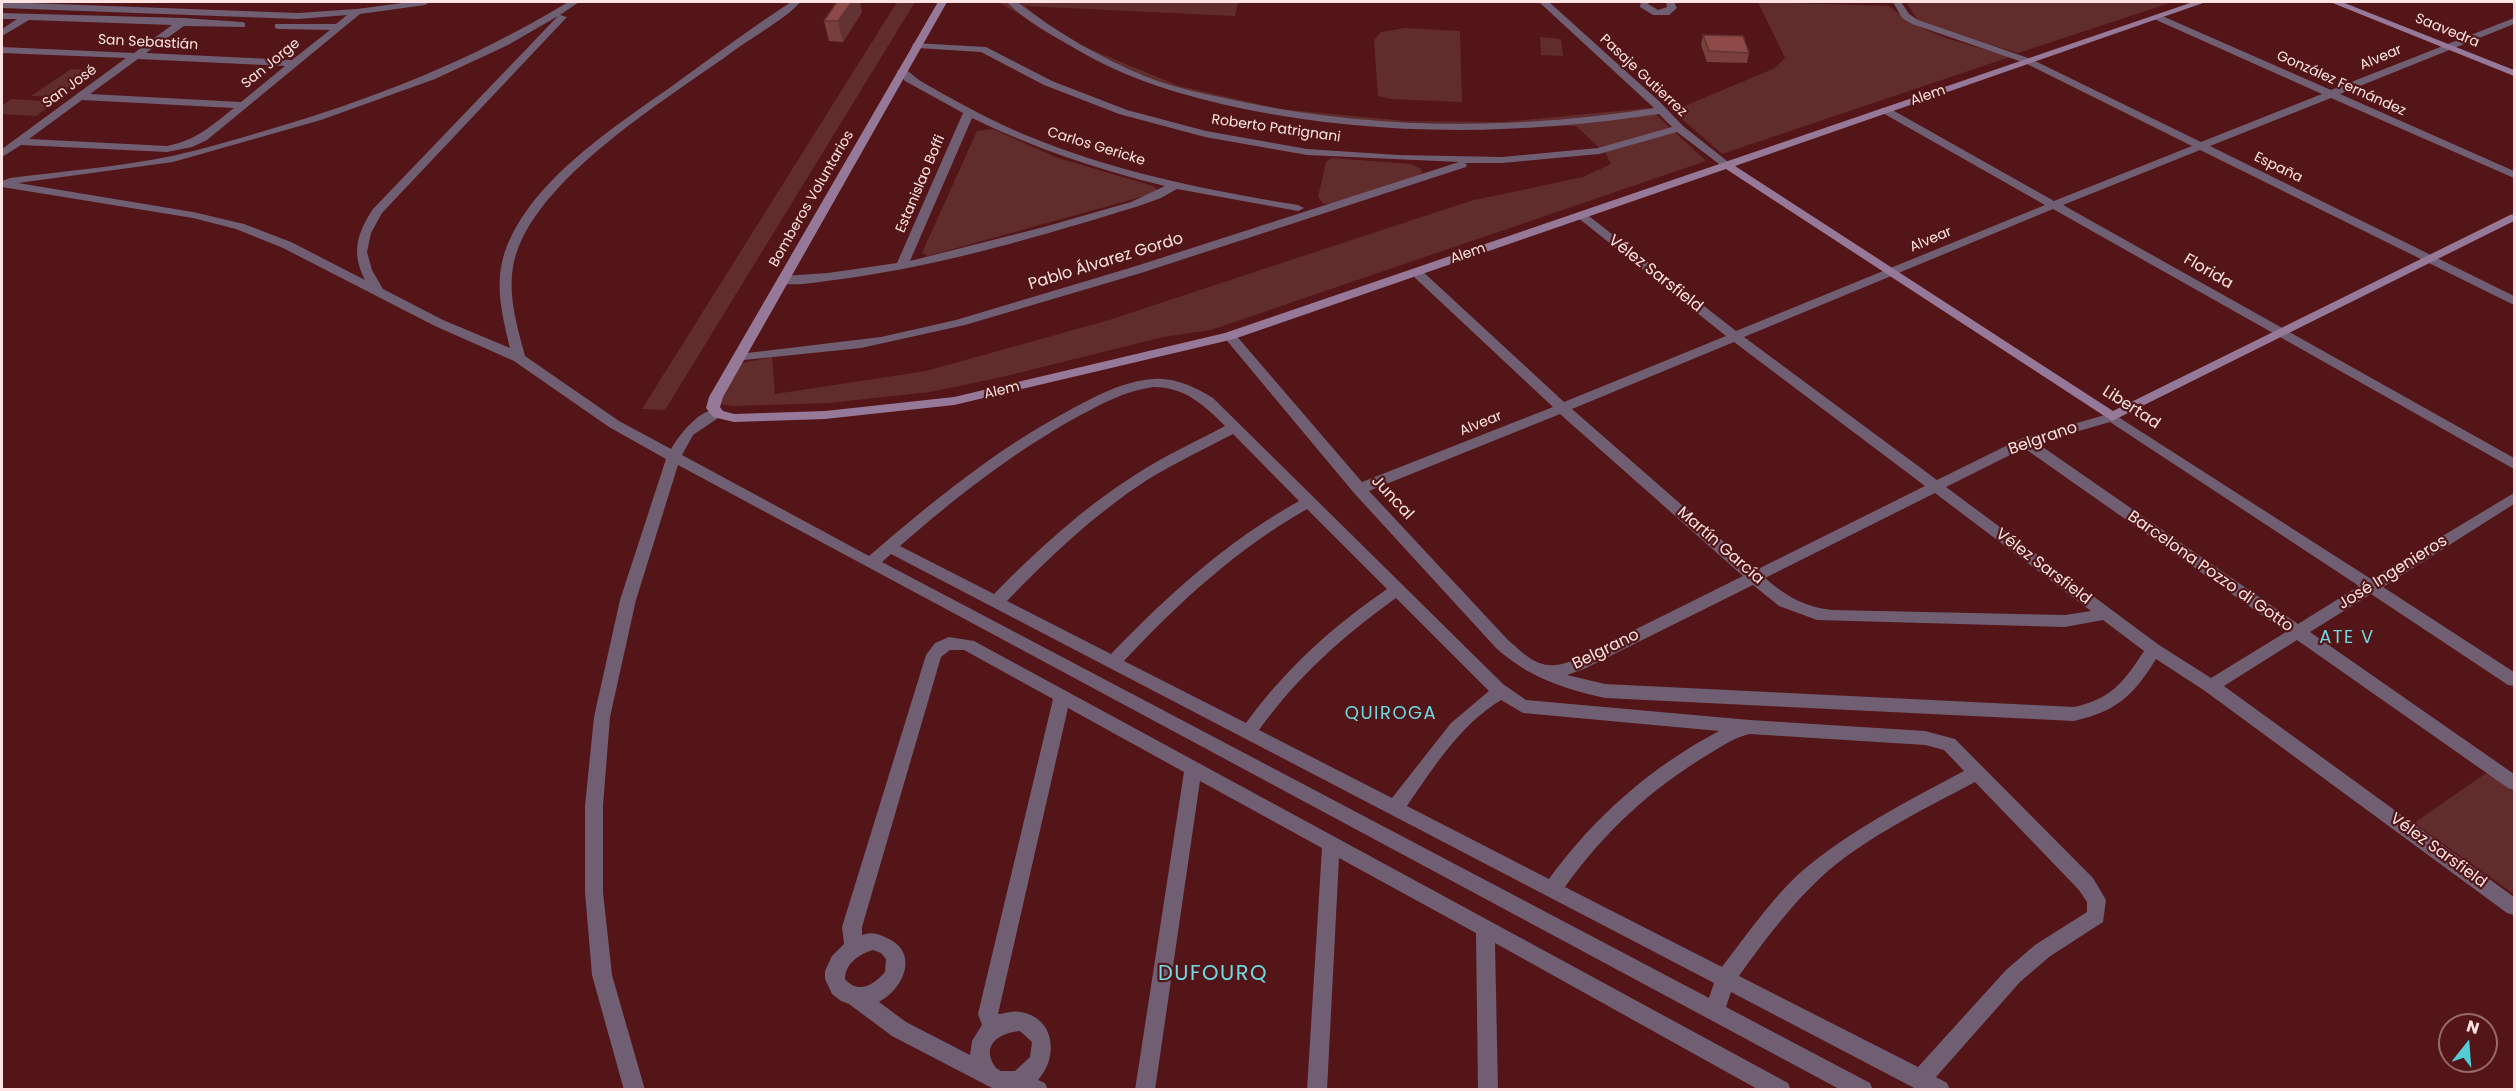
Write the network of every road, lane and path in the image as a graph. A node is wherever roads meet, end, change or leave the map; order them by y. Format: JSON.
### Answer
{"nodes":[{"id":1,"x":425,"y":2,"type":"edge"},
{"id":2,"x":576,"y":2,"type":"edge"},
{"id":3,"x":796,"y":2,"type":"edge"},
{"id":4,"x":942,"y":2,"type":"edge"},
{"id":5,"x":1012,"y":2,"type":"edge"},
{"id":6,"x":1544,"y":2,"type":"edge"},
{"id":7,"x":1645,"y":2,"type":"edge"},
{"id":8,"x":1670,"y":2,"type":"edge"},
{"id":9,"x":1897,"y":2,"type":"edge"},
{"id":10,"x":2202,"y":2,"type":"edge"},
{"id":11,"x":2335,"y":2,"type":"edge"},
{"id":12,"x":2,"y":5,"type":"edge"},
{"id":13,"x":43,"y":7,"type":"junction"},
{"id":14,"x":357,"y":12,"type":"junction"},
{"id":15,"x":197,"y":13,"type":"junction"},
{"id":16,"x":2,"y":16,"type":"edge"},
{"id":17,"x":27,"y":17,"type":"junction"},
{"id":18,"x":2157,"y":17,"type":"junction"},
{"id":19,"x":2514,"y":21,"type":"edge"},
{"id":20,"x":182,"y":23,"type":"junction"},
{"id":21,"x":338,"y":27,"type":"junction"},
{"id":22,"x":2,"y":33,"type":"edge"},
{"id":23,"x":917,"y":45,"type":"junction"},
{"id":24,"x":2448,"y":46,"type":"junction"},
{"id":25,"x":2,"y":50,"type":"edge"},
{"id":26,"x":136,"y":56,"type":"junction"},
{"id":27,"x":2028,"y":61,"type":"junction"},
{"id":28,"x":293,"y":63,"type":"junction"},
{"id":29,"x":902,"y":71,"type":"junction"},
{"id":30,"x":2514,"y":73,"type":"edge"},
{"id":31,"x":2333,"y":94,"type":"junction"},
{"id":32,"x":79,"y":98,"type":"junction"},
{"id":33,"x":242,"y":105,"type":"junction"},
{"id":34,"x":1662,"y":110,"type":"junction"},
{"id":35,"x":1885,"y":111,"type":"junction"},
{"id":36,"x":968,"y":114,"type":"junction"},
{"id":37,"x":1679,"y":128,"type":"junction"},
{"id":38,"x":18,"y":142,"type":"junction"},
{"id":39,"x":2202,"y":147,"type":"junction"},
{"id":40,"x":2,"y":154,"type":"edge"},
{"id":41,"x":1474,"y":161,"type":"junction"},
{"id":42,"x":1727,"y":165,"type":"junction"},
{"id":43,"x":2514,"y":175,"type":"edge"},
{"id":44,"x":2,"y":183,"type":"edge"},
{"id":45,"x":1174,"y":186,"type":"junction"},
{"id":46,"x":2056,"y":204,"type":"junction"},
{"id":47,"x":1298,"y":208,"type":"dead end"},
{"id":48,"x":1581,"y":215,"type":"junction"},
{"id":49,"x":2514,"y":218,"type":"edge"},
{"id":50,"x":2430,"y":259,"type":"junction"},
{"id":51,"x":902,"y":266,"type":"junction"},
{"id":52,"x":1416,"y":272,"type":"junction"},
{"id":53,"x":1892,"y":273,"type":"junction"},
{"id":54,"x":783,"y":280,"type":"junction"},
{"id":55,"x":380,"y":294,"type":"junction"},
{"id":56,"x":2514,"y":301,"type":"edge"},
{"id":57,"x":2281,"y":333,"type":"junction"},
{"id":58,"x":1229,"y":336,"type":"junction"},
{"id":59,"x":1734,"y":336,"type":"junction"},
{"id":60,"x":519,"y":358,"type":"junction"},
{"id":61,"x":739,"y":358,"type":"junction"},
{"id":62,"x":1562,"y":408,"type":"junction"},
{"id":63,"x":716,"y":412,"type":"junction"},
{"id":64,"x":2112,"y":417,"type":"junction"},
{"id":65,"x":1235,"y":428,"type":"junction"},
{"id":66,"x":2025,"y":442,"type":"junction"},
{"id":67,"x":674,"y":456,"type":"junction"},
{"id":68,"x":2514,"y":464,"type":"edge"},
{"id":69,"x":1936,"y":486,"type":"junction"},
{"id":70,"x":1359,"y":489,"type":"junction"},
{"id":71,"x":2514,"y":498,"type":"edge"},
{"id":72,"x":1310,"y":501,"type":"junction"},
{"id":73,"x":890,"y":547,"type":"junction"},
{"id":74,"x":871,"y":563,"type":"junction"},
{"id":75,"x":1754,"y":576,"type":"junction"},
{"id":76,"x":2372,"y":587,"type":"junction"},
{"id":77,"x":1398,"y":590,"type":"junction"},
{"id":78,"x":996,"y":602,"type":"junction"},
{"id":79,"x":2106,"y":614,"type":"junction"},
{"id":80,"x":2296,"y":633,"type":"junction"},
{"id":81,"x":2153,"y":649,"type":"junction"},
{"id":82,"x":1112,"y":663,"type":"junction"},
{"id":83,"x":1540,"y":671,"type":"junction"},
{"id":84,"x":2514,"y":680,"type":"edge"},
{"id":85,"x":2211,"y":687,"type":"junction"},
{"id":86,"x":1501,"y":692,"type":"junction"},
{"id":87,"x":1062,"y":697,"type":"junction"},
{"id":88,"x":1750,"y":727,"type":"junction"},
{"id":89,"x":1248,"y":733,"type":"junction"},
{"id":90,"x":1193,"y":769,"type":"junction"},
{"id":91,"x":1978,"y":772,"type":"junction"},
{"id":92,"x":2514,"y":783,"type":"edge"},
{"id":93,"x":1395,"y":809,"type":"junction"},
{"id":94,"x":1331,"y":843,"type":"junction"},
{"id":95,"x":1552,"y":890,"type":"junction"},
{"id":96,"x":2514,"y":907,"type":"edge"},
{"id":97,"x":1485,"y":928,"type":"junction"},
{"id":98,"x":854,"y":946,"type":"junction"},
{"id":99,"x":1725,"y":980,"type":"junction"},
{"id":100,"x":855,"y":996,"type":"junction"},
{"id":101,"x":1715,"y":1011,"type":"junction"},
{"id":102,"x":993,"y":1029,"type":"junction"},
{"id":103,"x":987,"y":1075,"type":"junction"},
{"id":104,"x":1017,"y":1080,"type":"junction"},
{"id":105,"x":1920,"y":1080,"type":"junction"},
{"id":106,"x":635,"y":1089,"type":"edge"},
{"id":107,"x":1038,"y":1089,"type":"edge"},
{"id":108,"x":1145,"y":1089,"type":"edge"},
{"id":109,"x":1317,"y":1089,"type":"edge"},
{"id":110,"x":1488,"y":1089,"type":"edge"},
{"id":111,"x":1780,"y":1089,"type":"edge"},
{"id":112,"x":1863,"y":1089,"type":"edge"},
{"id":113,"x":1940,"y":1089,"type":"edge"}],
"edges":[{"from":1,"to":14,"type":"street"},
{"from":2,"to":44,"type":"street"},
{"from":2,"to":55,"type":"street"},
{"from":3,"to":60,"type":"street"},
{"from":4,"to":23,"type":"main road","name":"Bomberos Voluntarios"},
{"from":5,"to":34,"type":"street"},
{"from":6,"to":34,"type":"street","name":"Pasaje Gutierrez"},
{"from":7,"to":8,"type":"street"},
{"from":9,"to":27,"type":"street","name":"España"},
{"from":10,"to":18,"type":"main road","name":"Alem"},
{"from":11,"to":24,"type":"main road","name":"Saavedra"},
{"from":12,"to":13,"type":"street"},
{"from":13,"to":15,"type":"street"},
{"from":13,"to":17,"type":"street"},
{"from":14,"to":15,"type":"street"},
{"from":14,"to":21,"type":"street","name":"San Jorge"},
{"from":15,"to":20,"type":"street","name":"San José"},
{"from":16,"to":17,"type":"street"},
{"from":17,"to":20,"type":"street"},
{"from":17,"to":22,"type":"street"},
{"from":18,"to":27,"type":"main road","name":"Alem"},
{"from":18,"to":31,"type":"street","name":"González Fernández"},
{"from":19,"to":24,"type":"street","name":"Alvear"},
{"from":20,"to":21,"type":"street"},
{"from":20,"to":26,"type":"street","name":"San José"},
{"from":21,"to":28,"type":"street","name":"San Jorge"},
{"from":23,"to":29,"type":"main road","name":"Bomberos Voluntarios"},
{"from":23,"to":41,"type":"street","name":"Roberto Patrignani"},
{"from":24,"to":30,"type":"main road","name":"Saavedra"},
{"from":24,"to":31,"type":"street","name":"Alvear"},
{"from":25,"to":26,"type":"street","name":"San Sebastián"},
{"from":26,"to":28,"type":"street","name":"San Sebastián"},
{"from":26,"to":32,"type":"street","name":"San José"},
{"from":27,"to":35,"type":"main road","name":"Alem"},
{"from":27,"to":39,"type":"street","name":"España"},
{"from":28,"to":33,"type":"street","name":"San Jorge"},
{"from":29,"to":36,"type":"street","name":"Carlos Gericke"},
{"from":29,"to":54,"type":"main road","name":"Bomberos Voluntarios"},
{"from":31,"to":39,"type":"street","name":"Alvear"},
{"from":31,"to":43,"type":"street","name":"González Fernández"},
{"from":32,"to":33,"type":"street"},
{"from":32,"to":38,"type":"street","name":"San José"},
{"from":33,"to":38,"type":"street","name":"San Jorge"},
{"from":34,"to":37,"type":"street","name":"Pasaje Gutierrez"},
{"from":35,"to":42,"type":"main road","name":"Alem"},
{"from":35,"to":46,"type":"street","name":"Florida"},
{"from":36,"to":45,"type":"street","name":"Carlos Gericke"},
{"from":36,"to":51,"type":"street","name":"Estanislao Boffi"},
{"from":37,"to":41,"type":"street","name":"Roberto Patrignani"},
{"from":37,"to":42,"type":"street","name":"Pasaje Gutierrez"},
{"from":38,"to":40,"type":"street","name":"San José"},
{"from":39,"to":46,"type":"street","name":"Alvear"},
{"from":39,"to":50,"type":"street","name":"España"},
{"from":41,"to":61,"type":"street","name":"Pablo Álvarez Gordo"},
{"from":42,"to":48,"type":"main road","name":"Alem"},
{"from":42,"to":53,"type":"main road","name":"Libertad"},
{"from":44,"to":55,"type":"street"},
{"from":45,"to":47,"type":"street","name":"Carlos Gericke"},
{"from":45,"to":51,"type":"street"},
{"from":46,"to":53,"type":"street","name":"Alvear"},
{"from":46,"to":57,"type":"street","name":"Florida"},
{"from":48,"to":52,"type":"main road","name":"Alem"},
{"from":48,"to":59,"type":"street","name":"Vélez Sarsfield"},
{"from":49,"to":50,"type":"main road","name":"Belgrano"},
{"from":50,"to":56,"type":"street","name":"España"},
{"from":50,"to":57,"type":"main road","name":"Belgrano"},
{"from":51,"to":54,"type":"street"},
{"from":52,"to":58,"type":"main road","name":"Alem"},
{"from":52,"to":62,"type":"street","name":"Martín García"},
{"from":53,"to":59,"type":"street","name":"Alvear"},
{"from":53,"to":64,"type":"main road","name":"Libertad"},
{"from":54,"to":61,"type":"main road","name":"Bomberos Voluntarios"},
{"from":55,"to":60,"type":"street"},
{"from":57,"to":64,"type":"main road","name":"Belgrano"},
{"from":57,"to":68,"type":"street","name":"Florida"},
{"from":58,"to":63,"type":"main road","name":"Alem"},
{"from":58,"to":70,"type":"street","name":"Juncal"},
{"from":59,"to":62,"type":"street","name":"Alvear"},
{"from":59,"to":69,"type":"street","name":"Vélez Sarsfield"},
{"from":60,"to":67,"type":"street"},
{"from":61,"to":63,"type":"main road","name":"Bomberos Voluntarios"},
{"from":62,"to":70,"type":"street","name":"Alvear"},
{"from":62,"to":75,"type":"street","name":"Martín García"},
{"from":63,"to":67,"type":"street"},
{"from":64,"to":66,"type":"street","name":"Belgrano"},
{"from":64,"to":76,"type":"street","name":"Libertad"},
{"from":65,"to":72,"type":"street"},
{"from":65,"to":73,"type":"street"},
{"from":65,"to":78,"type":"street"},
{"from":66,"to":69,"type":"street","name":"Belgrano"},
{"from":66,"to":80,"type":"street","name":"Barcelona Pozzo di Gotto"},
{"from":67,"to":74,"type":"street"},
{"from":67,"to":106,"type":"street"},
{"from":69,"to":75,"type":"street","name":"Belgrano"},
{"from":69,"to":79,"type":"street","name":"Vélez Sarsfield"},
{"from":70,"to":83,"type":"street","name":"Juncal"},
{"from":71,"to":76,"type":"street","name":"José Ingenieros"},
{"from":72,"to":77,"type":"street"},
{"from":72,"to":82,"type":"street"},
{"from":73,"to":74,"type":"street"},
{"from":73,"to":78,"type":"street"},
{"from":74,"to":101,"type":"street"},
{"from":75,"to":79,"type":"street","name":"Martín García"},
{"from":75,"to":83,"type":"street","name":"Belgrano"},
{"from":76,"to":80,"type":"street","name":"José Ingenieros"},
{"from":76,"to":84,"type":"street","name":"Libertad"},
{"from":77,"to":86,"type":"street"},
{"from":77,"to":89,"type":"street"},
{"from":78,"to":82,"type":"street"},
{"from":79,"to":81,"type":"street","name":"Vélez Sarsfield"},
{"from":80,"to":85,"type":"street","name":"José Ingenieros"},
{"from":80,"to":92,"type":"street","name":"Barcelona Pozzo di Gotto"},
{"from":81,"to":83,"type":"street","name":"Juncal"},
{"from":81,"to":85,"type":"street","name":"Vélez Sarsfield"},
{"from":82,"to":89,"type":"street"},
{"from":85,"to":96,"type":"street","name":"Vélez Sarsfield"},
{"from":86,"to":88,"type":"street"},
{"from":86,"to":93,"type":"street"},
{"from":87,"to":90,"type":"street"},
{"from":87,"to":98,"type":"street"},
{"from":87,"to":102,"type":"street"},
{"from":88,"to":91,"type":"street"},
{"from":88,"to":95,"type":"street"},
{"from":89,"to":93,"type":"street"},
{"from":90,"to":94,"type":"street"},
{"from":90,"to":108,"type":"street"},
{"from":91,"to":99,"type":"street"},
{"from":91,"to":105,"type":"street"},
{"from":93,"to":95,"type":"street"},
{"from":94,"to":97,"type":"street"},
{"from":94,"to":109,"type":"street"},
{"from":95,"to":99,"type":"street"},
{"from":97,"to":110,"type":"street"},
{"from":97,"to":111,"type":"street"},
{"from":98,"to":100,"type":"street"},
{"from":98,"to":100,"type":"street"},
{"from":99,"to":101,"type":"street"},
{"from":99,"to":105,"type":"street"},
{"from":100,"to":103,"type":"street"},
{"from":101,"to":112,"type":"street"},
{"from":102,"to":103,"type":"street"},
{"from":102,"to":104,"type":"street"},
{"from":103,"to":104,"type":"street"},
{"from":104,"to":107,"type":"street"},
{"from":105,"to":113,"type":"street"}]}
